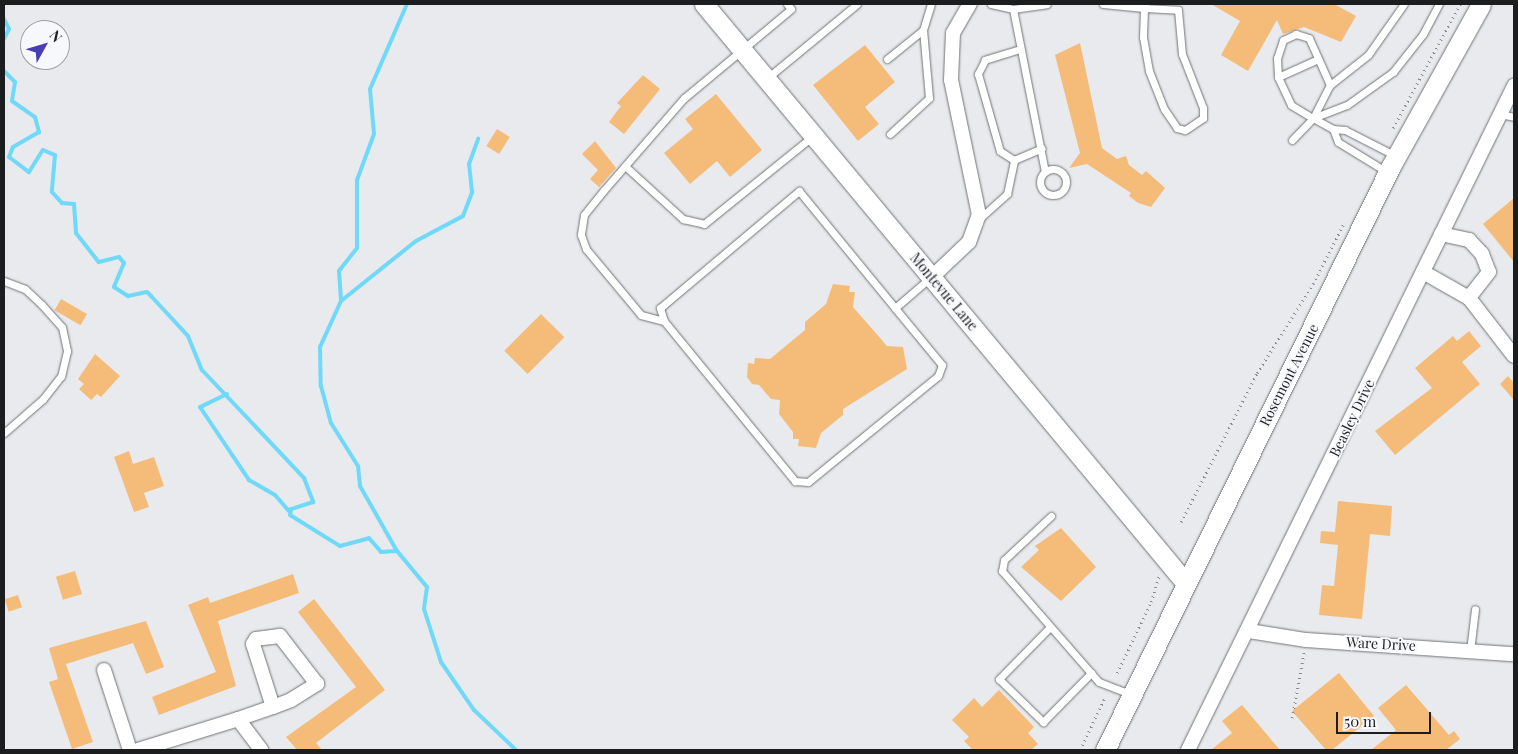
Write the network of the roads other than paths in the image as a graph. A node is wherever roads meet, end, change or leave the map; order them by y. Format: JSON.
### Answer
{"nodes":[{"id":1,"x":704,"y":4,"type":"edge"},
{"id":2,"x":787,"y":4,"type":"edge"},
{"id":3,"x":857,"y":4,"type":"edge"},
{"id":4,"x":931,"y":4,"type":"edge"},
{"id":5,"x":970,"y":4,"type":"edge"},
{"id":6,"x":991,"y":4,"type":"edge"},
{"id":7,"x":1047,"y":4,"type":"edge"},
{"id":8,"x":1103,"y":4,"type":"edge"},
{"id":9,"x":1404,"y":4,"type":"edge"},
{"id":10,"x":1438,"y":4,"type":"edge"},
{"id":11,"x":1481,"y":4,"type":"edge"},
{"id":12,"x":1144,"y":6,"type":"edge"},
{"id":13,"x":1179,"y":7,"type":"edge"},
{"id":14,"x":1013,"y":9,"type":"junction"},
{"id":15,"x":923,"y":30,"type":"junction"},
{"id":16,"x":741,"y":49,"type":"junction"},
{"id":17,"x":1020,"y":49,"type":"junction"},
{"id":18,"x":887,"y":59,"type":"dead end"},
{"id":19,"x":1318,"y":59,"type":"junction"},
{"id":20,"x":1278,"y":77,"type":"junction"},
{"id":21,"x":766,"y":79,"type":"junction"},
{"id":22,"x":1330,"y":85,"type":"junction"},
{"id":23,"x":1514,"y":86,"type":"edge"},
{"id":24,"x":1500,"y":114,"type":"junction"},
{"id":25,"x":1514,"y":117,"type":"edge"},
{"id":26,"x":1313,"y":118,"type":"junction"},
{"id":27,"x":1333,"y":129,"type":"junction"},
{"id":28,"x":890,"y":134,"type":"dead end"},
{"id":29,"x":813,"y":135,"type":"junction"},
{"id":30,"x":1292,"y":140,"type":"dead end"},
{"id":31,"x":1042,"y":148,"type":"junction"},
{"id":32,"x":1014,"y":160,"type":"junction"},
{"id":33,"x":1392,"y":164,"type":"junction"},
{"id":34,"x":625,"y":166,"type":"junction"},
{"id":35,"x":1045,"y":172,"type":"dead end"},
{"id":36,"x":977,"y":220,"type":"junction"},
{"id":37,"x":1442,"y":234,"type":"junction"},
{"id":38,"x":1423,"y":272,"type":"junction"},
{"id":39,"x":932,"y":277,"type":"junction"},
{"id":40,"x":4,"y":281,"type":"edge"},
{"id":41,"x":1469,"y":298,"type":"junction"},
{"id":42,"x":895,"y":308,"type":"junction"},
{"id":43,"x":664,"y":321,"type":"junction"},
{"id":44,"x":1514,"y":356,"type":"edge"},
{"id":45,"x":4,"y":433,"type":"edge"},
{"id":46,"x":1051,"y":516,"type":"dead end"},
{"id":47,"x":1184,"y":581,"type":"junction"},
{"id":48,"x":1475,"y":609,"type":"dead end"},
{"id":49,"x":1050,"y":627,"type":"junction"},
{"id":50,"x":1249,"y":631,"type":"junction"},
{"id":51,"x":1470,"y":651,"type":"junction"},
{"id":52,"x":1514,"y":654,"type":"edge"},
{"id":53,"x":104,"y":670,"type":"dead end"},
{"id":54,"x":1091,"y":673,"type":"junction"},
{"id":55,"x":1132,"y":694,"type":"junction"},
{"id":56,"x":273,"y":707,"type":"junction"},
{"id":57,"x":238,"y":719,"type":"junction"},
{"id":58,"x":130,"y":750,"type":"edge"},
{"id":59,"x":138,"y":750,"type":"edge"},
{"id":60,"x":262,"y":750,"type":"edge"},
{"id":61,"x":1105,"y":750,"type":"edge"},
{"id":62,"x":1188,"y":750,"type":"edge"}],
"edges":[{"from":1,"to":16,"type":"main road","name":"Montevue Lane"},
{"from":2,"to":16,"type":"lane"},
{"from":3,"to":21,"type":"lane"},
{"from":4,"to":15,"type":"lane"},
{"from":5,"to":36,"type":"street"},
{"from":6,"to":14,"type":"lane"},
{"from":7,"to":14,"type":"lane"},
{"from":8,"to":12,"type":"lane"},
{"from":9,"to":22,"type":"lane"},
{"from":10,"to":26,"type":"lane"},
{"from":11,"to":33,"type":"main road","name":"Rosemont Avenue"},
{"from":12,"to":13,"type":"lane"},
{"from":12,"to":13,"type":"lane"},
{"from":14,"to":17,"type":"lane"},
{"from":15,"to":18,"type":"lane"},
{"from":15,"to":28,"type":"lane"},
{"from":16,"to":21,"type":"main road","name":"Montevue Lane"},
{"from":16,"to":34,"type":"lane"},
{"from":17,"to":31,"type":"lane"},
{"from":17,"to":32,"type":"lane"},
{"from":19,"to":20,"type":"lane"},
{"from":19,"to":20,"type":"lane"},
{"from":19,"to":22,"type":"lane"},
{"from":20,"to":26,"type":"lane"},
{"from":21,"to":29,"type":"main road","name":"Montevue Lane"},
{"from":22,"to":26,"type":"lane"},
{"from":23,"to":24,"type":"street","name":"Beasley Drive"},
{"from":24,"to":25,"type":"lane"},
{"from":24,"to":37,"type":"street","name":"Beasley Drive"},
{"from":26,"to":27,"type":"lane"},
{"from":26,"to":30,"type":"lane"},
{"from":27,"to":33,"type":"lane"},
{"from":27,"to":33,"type":"lane"},
{"from":29,"to":34,"type":"lane"},
{"from":29,"to":39,"type":"main road","name":"Montevue Lane"},
{"from":31,"to":32,"type":"lane"},
{"from":31,"to":35,"type":"lane"},
{"from":32,"to":36,"type":"lane"},
{"from":33,"to":47,"type":"main road","name":"Rosemont Avenue"},
{"from":34,"to":43,"type":"lane"},
{"from":36,"to":39,"type":"street"},
{"from":37,"to":38,"type":"street","name":"Beasley Drive"},
{"from":37,"to":41,"type":"street"},
{"from":38,"to":41,"type":"street"},
{"from":38,"to":50,"type":"street","name":"Beasley Drive"},
{"from":39,"to":42,"type":"lane"},
{"from":39,"to":47,"type":"main road","name":"Montevue Lane"},
{"from":40,"to":45,"type":"lane"},
{"from":41,"to":44,"type":"street"},
{"from":42,"to":43,"type":"lane"},
{"from":42,"to":43,"type":"lane"},
{"from":46,"to":49,"type":"lane"},
{"from":47,"to":55,"type":"main road","name":"Rosemont Avenue"},
{"from":48,"to":51,"type":"lane"},
{"from":49,"to":54,"type":"lane"},
{"from":49,"to":54,"type":"lane"},
{"from":50,"to":51,"type":"street","name":"Ware Drive"},
{"from":50,"to":62,"type":"street","name":"Beasley Drive"},
{"from":51,"to":52,"type":"street","name":"Ware Drive"},
{"from":53,"to":58,"type":"street"},
{"from":54,"to":55,"type":"lane"},
{"from":55,"to":61,"type":"main road","name":"Rosemont Avenue"},
{"from":56,"to":56,"type":"street"},
{"from":56,"to":57,"type":"street"},
{"from":57,"to":59,"type":"street"},
{"from":57,"to":60,"type":"street"}]}
